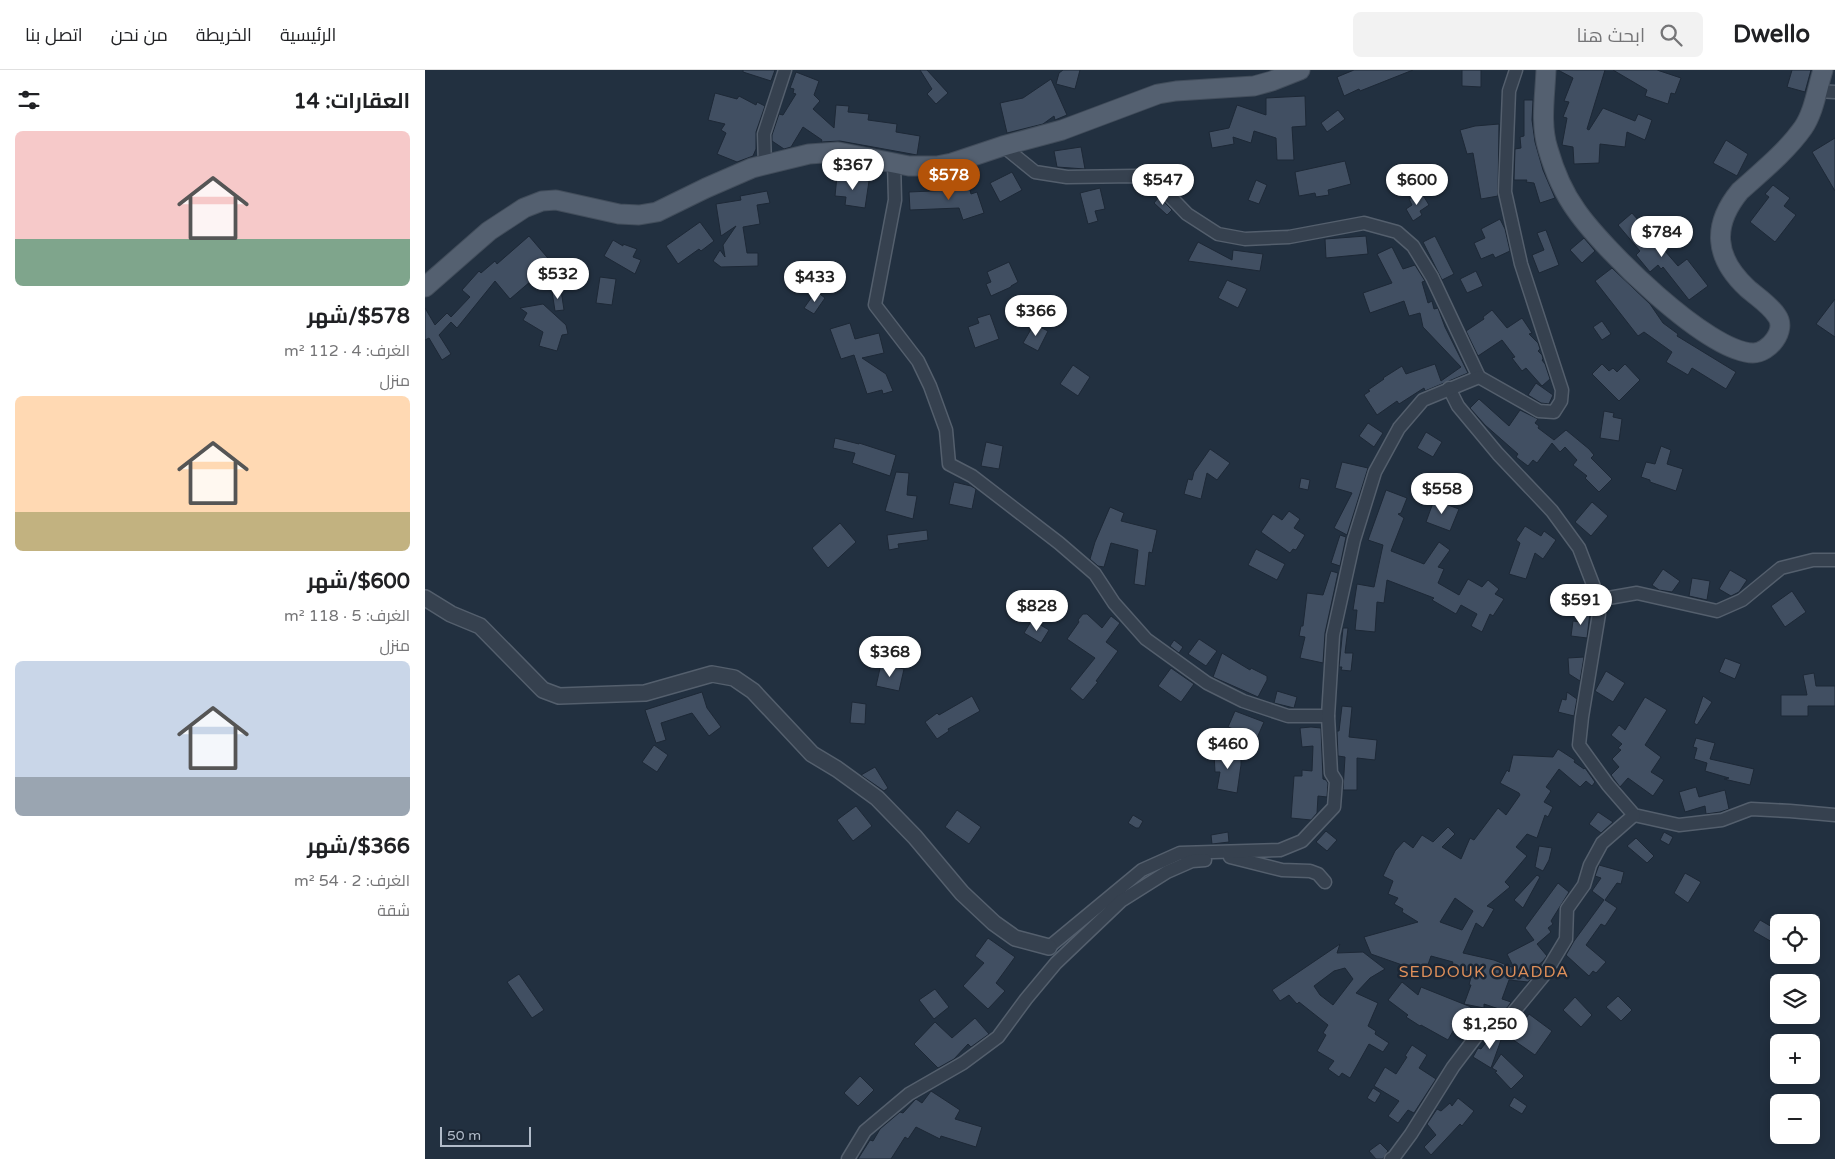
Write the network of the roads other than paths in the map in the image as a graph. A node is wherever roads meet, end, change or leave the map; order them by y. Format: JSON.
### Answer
{"nodes":[{"id":1,"x":785,"y":70,"type":"edge"},
{"id":2,"x":1301,"y":70,"type":"edge"},
{"id":3,"x":1516,"y":70,"type":"edge"},
{"id":4,"x":1546,"y":70,"type":"edge"},
{"id":5,"x":1823,"y":70,"type":"edge"},
{"id":6,"x":1826,"y":92,"type":"edge"},
{"id":7,"x":1003,"y":146,"type":"junction"},
{"id":8,"x":894,"y":162,"type":"junction"},
{"id":9,"x":765,"y":165,"type":"junction"},
{"id":10,"x":425,"y":287,"type":"edge"},
{"id":11,"x":1479,"y":376,"type":"junction"},
{"id":12,"x":1449,"y":388,"type":"junction"},
{"id":13,"x":1835,"y":560,"type":"edge"},
{"id":14,"x":425,"y":598,"type":"edge"},
{"id":15,"x":1597,"y":600,"type":"junction"},
{"id":16,"x":1328,"y":716,"type":"junction"},
{"id":17,"x":1634,"y":815,"type":"junction"},
{"id":18,"x":1835,"y":815,"type":"edge"},
{"id":19,"x":1325,"y":882,"type":"dead end"},
{"id":20,"x":1049,"y":947,"type":"joint"},
{"id":21,"x":848,"y":1159,"type":"edge"},
{"id":22,"x":1391,"y":1159,"type":"edge"}],
"edges":[{"from":1,"to":9,"type":"street"},
{"from":2,"to":7,"type":"main road"},
{"from":3,"to":11,"type":"street"},
{"from":4,"to":6,"type":"main road"},
{"from":5,"to":6,"type":"main road"},
{"from":7,"to":8,"type":"main road"},
{"from":7,"to":11,"type":"street"},
{"from":8,"to":9,"type":"main road"},
{"from":8,"to":16,"type":"street"},
{"from":9,"to":10,"type":"main road"},
{"from":11,"to":12,"type":"street"},
{"from":12,"to":15,"type":"street"},
{"from":12,"to":16,"type":"street"},
{"from":13,"to":15,"type":"street"},
{"from":14,"to":20,"type":"street"},
{"from":15,"to":17,"type":"street"},
{"from":16,"to":20,"type":"street"},
{"from":17,"to":18,"type":"street"},
{"from":17,"to":22,"type":"street"},
{"from":19,"to":21,"type":"street"}]}
